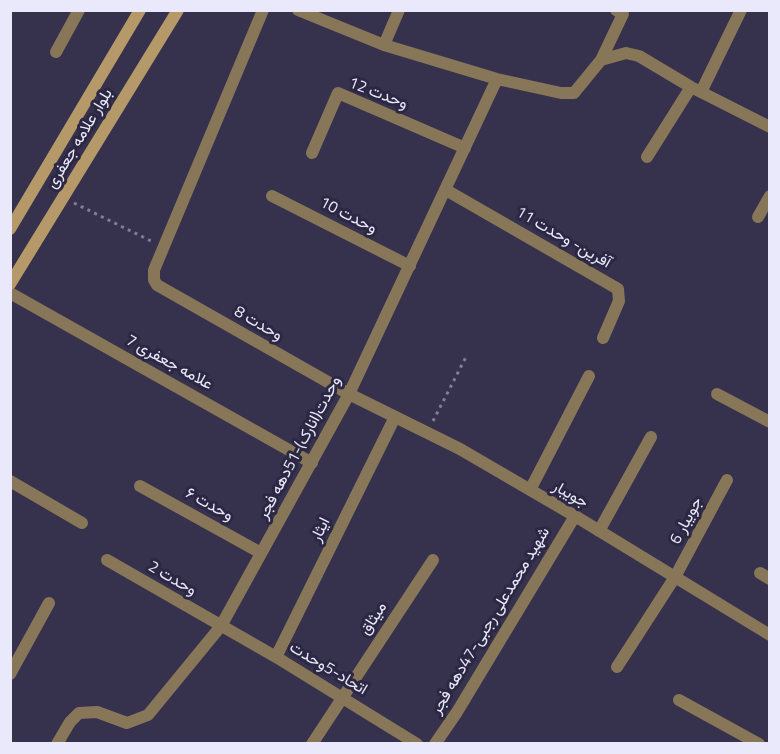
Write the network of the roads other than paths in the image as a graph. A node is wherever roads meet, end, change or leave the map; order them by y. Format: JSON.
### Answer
{"nodes":[{"id":1,"x":79,"y":10,"type":"edge"},
{"id":2,"x":178,"y":10,"type":"edge"},
{"id":3,"x":263,"y":10,"type":"edge"},
{"id":4,"x":298,"y":10,"type":"edge"},
{"id":5,"x":399,"y":10,"type":"edge"},
{"id":6,"x":616,"y":10,"type":"edge"},
{"id":7,"x":741,"y":10,"type":"edge"},
{"id":8,"x":139,"y":12,"type":"edge"},
{"id":9,"x":384,"y":45,"type":"junction"},
{"id":10,"x":56,"y":52,"type":"dead end"},
{"id":11,"x":601,"y":60,"type":"junction"},
{"id":12,"x":497,"y":79,"type":"junction"},
{"id":13,"x":696,"y":90,"type":"junction"},
{"id":14,"x":770,"y":127,"type":"edge"},
{"id":15,"x":465,"y":148,"type":"junction"},
{"id":16,"x":312,"y":153,"type":"dead end"},
{"id":17,"x":647,"y":157,"type":"dead end"},
{"id":18,"x":446,"y":190,"type":"junction"},
{"id":19,"x":272,"y":196,"type":"dead end"},
{"id":20,"x":770,"y":196,"type":"edge"},
{"id":21,"x":758,"y":217,"type":"dead end"},
{"id":22,"x":10,"y":229,"type":"edge"},
{"id":23,"x":410,"y":266,"type":"junction"},
{"id":24,"x":10,"y":284,"type":"edge"},
{"id":25,"x":10,"y":292,"type":"edge"},
{"id":26,"x":603,"y":338,"type":"dead end"},
{"id":27,"x":589,"y":376,"type":"dead end"},
{"id":28,"x":349,"y":394,"type":"junction"},
{"id":29,"x":717,"y":394,"type":"dead end"},
{"id":30,"x":395,"y":417,"type":"junction"},
{"id":31,"x":770,"y":422,"type":"edge"},
{"id":32,"x":651,"y":437,"type":"dead end"},
{"id":33,"x":312,"y":463,"type":"junction"},
{"id":34,"x":727,"y":480,"type":"dead end"},
{"id":35,"x":10,"y":482,"type":"edge"},
{"id":36,"x":140,"y":486,"type":"dead end"},
{"id":37,"x":530,"y":490,"type":"junction"},
{"id":38,"x":575,"y":516,"type":"junction"},
{"id":39,"x":82,"y":524,"type":"dead end"},
{"id":40,"x":599,"y":531,"type":"junction"},
{"id":41,"x":261,"y":553,"type":"junction"},
{"id":42,"x":106,"y":560,"type":"dead end"},
{"id":43,"x":433,"y":560,"type":"dead end"},
{"id":44,"x":675,"y":577,"type":"junction"},
{"id":45,"x":49,"y":603,"type":"dead end"},
{"id":46,"x":221,"y":626,"type":"junction"},
{"id":47,"x":770,"y":635,"type":"edge"},
{"id":48,"x":276,"y":657,"type":"junction"},
{"id":49,"x":617,"y":667,"type":"dead end"},
{"id":50,"x":10,"y":674,"type":"edge"},
{"id":51,"x":342,"y":697,"type":"junction"},
{"id":52,"x":679,"y":700,"type":"dead end"},
{"id":53,"x":57,"y":744,"type":"edge"},
{"id":54,"x":312,"y":744,"type":"edge"},
{"id":55,"x":417,"y":744,"type":"edge"},
{"id":56,"x":435,"y":744,"type":"edge"},
{"id":57,"x":759,"y":744,"type":"edge"}],
"edges":[{"from":1,"to":10,"type":"street"},
{"from":2,"to":24,"type":"main road","name":"بلوار علامه جعفری"},
{"from":3,"to":28,"type":"street","name":"وحدت 8"},
{"from":4,"to":9,"type":"street"},
{"from":5,"to":9,"type":"street"},
{"from":6,"to":11,"type":"street"},
{"from":7,"to":13,"type":"street"},
{"from":8,"to":22,"type":"main road","name":"بلوار علامه جعفری"},
{"from":9,"to":12,"type":"street"},
{"from":11,"to":12,"type":"street"},
{"from":11,"to":13,"type":"street"},
{"from":12,"to":15,"type":"street","name":"وحدت(انارک)-51دهه فجر"},
{"from":13,"to":14,"type":"street"},
{"from":13,"to":17,"type":"street"},
{"from":15,"to":16,"type":"street","name":"وحدت 12"},
{"from":15,"to":18,"type":"street","name":"وحدت(انارک)-51دهه فجر"},
{"from":18,"to":23,"type":"street","name":"وحدت(انارک)-51دهه فجر"},
{"from":18,"to":26,"type":"street","name":"آفرین- وحدت 11"},
{"from":19,"to":23,"type":"street","name":"وحدت 10"},
{"from":20,"to":21,"type":"street"},
{"from":23,"to":28,"type":"street","name":"وحدت(انارک)-51دهه فجر"},
{"from":25,"to":33,"type":"street","name":"علامه جعفری 7"},
{"from":27,"to":37,"type":"street"},
{"from":28,"to":30,"type":"street","name":"جویبار"},
{"from":28,"to":33,"type":"street","name":"وحدت(انارک)-51دهه فجر"},
{"from":29,"to":31,"type":"street"},
{"from":30,"to":37,"type":"street","name":"جویبار"},
{"from":30,"to":48,"type":"street","name":"ایثار"},
{"from":32,"to":40,"type":"street"},
{"from":33,"to":41,"type":"street","name":"وحدت(انارک)-51دهه فجر"},
{"from":34,"to":44,"type":"street","name":"جویبار 6"},
{"from":35,"to":39,"type":"street"},
{"from":36,"to":41,"type":"street","name":"وحدت ۶"},
{"from":37,"to":38,"type":"street","name":"جویبار"},
{"from":38,"to":40,"type":"street","name":"جویبار"},
{"from":38,"to":56,"type":"street","name":"شهید محمدعلی رجبی-47دهه فجر"},
{"from":40,"to":44,"type":"street","name":"جویبار"},
{"from":41,"to":46,"type":"street","name":"وحدت(انارک)-51دهه فجر"},
{"from":42,"to":46,"type":"street","name":"وحدت 2"},
{"from":43,"to":51,"type":"street","name":"میثاق"},
{"from":44,"to":47,"type":"street","name":"جویبار"},
{"from":44,"to":49,"type":"street","name":"جویبار 6"},
{"from":45,"to":50,"type":"street"},
{"from":46,"to":48,"type":"street","name":"اتحاد-5وحدت"},
{"from":46,"to":53,"type":"street","name":"وحدت(انارک)-51دهه فجر"},
{"from":48,"to":51,"type":"street","name":"اتحاد-5وحدت"},
{"from":51,"to":54,"type":"street","name":"میثاق"},
{"from":51,"to":55,"type":"street","name":"اتحاد-5وحدت"},
{"from":52,"to":57,"type":"street"}]}
